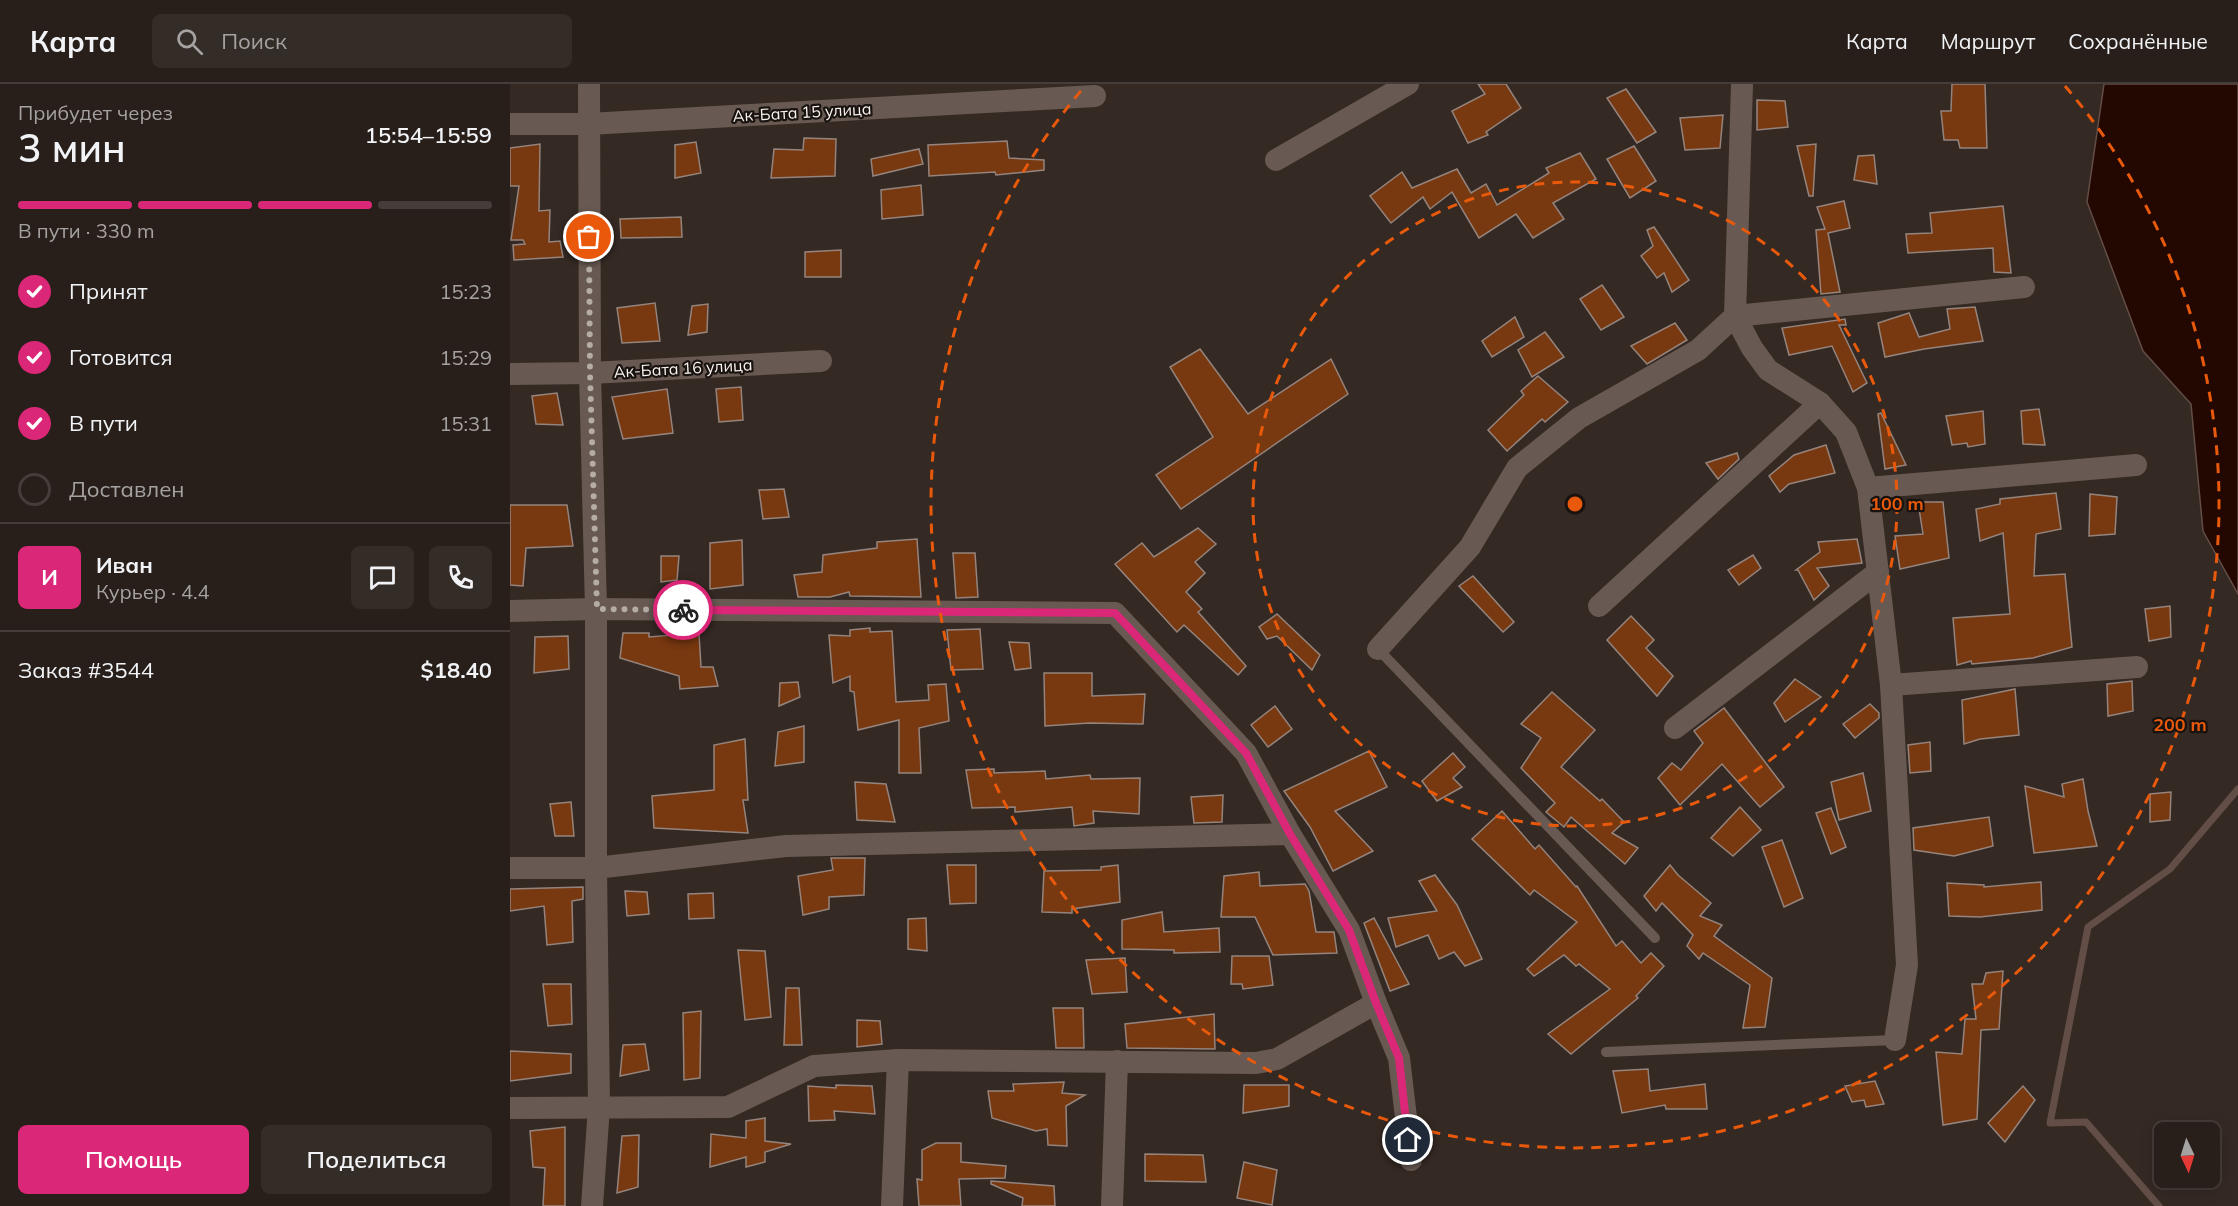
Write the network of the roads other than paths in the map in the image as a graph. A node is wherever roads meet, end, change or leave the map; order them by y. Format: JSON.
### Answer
{"nodes":[{"id":1,"x":589,"y":84,"type":"edge"},
{"id":2,"x":1408,"y":84,"type":"edge"},
{"id":3,"x":1742,"y":84,"type":"edge"},
{"id":4,"x":1095,"y":96,"type":"dead end"},
{"id":5,"x":510,"y":124,"type":"edge"},
{"id":6,"x":588,"y":124,"type":"junction"},
{"id":7,"x":1276,"y":160,"type":"dead end"},
{"id":8,"x":2024,"y":287,"type":"dead end"},
{"id":9,"x":1734,"y":316,"type":"junction"},
{"id":10,"x":821,"y":361,"type":"dead end"},
{"id":11,"x":590,"y":373,"type":"junction"},
{"id":12,"x":510,"y":374,"type":"edge"},
{"id":13,"x":1820,"y":403,"type":"junction"},
{"id":14,"x":2136,"y":465,"type":"dead end"},
{"id":15,"x":1868,"y":488,"type":"junction"},
{"id":16,"x":1878,"y":572,"type":"junction"},
{"id":17,"x":1599,"y":606,"type":"dead end"},
{"id":18,"x":597,"y":609,"type":"junction"},
{"id":19,"x":510,"y":611,"type":"edge"},
{"id":20,"x":1378,"y":649,"type":"joint"},
{"id":21,"x":2138,"y":667,"type":"dead end"},
{"id":22,"x":1891,"y":685,"type":"junction"},
{"id":23,"x":1675,"y":728,"type":"dead end"},
{"id":24,"x":1290,"y":834,"type":"junction"},
{"id":25,"x":510,"y":868,"type":"edge"},
{"id":26,"x":596,"y":868,"type":"junction"},
{"id":27,"x":1655,"y":938,"type":"dead end"},
{"id":28,"x":1376,"y":1003,"type":"junction"},
{"id":29,"x":1895,"y":1040,"type":"joint"},
{"id":30,"x":1606,"y":1052,"type":"dead end"},
{"id":31,"x":898,"y":1060,"type":"junction"},
{"id":32,"x":1117,"y":1062,"type":"junction"},
{"id":33,"x":599,"y":1107,"type":"junction"},
{"id":34,"x":510,"y":1108,"type":"edge"},
{"id":35,"x":1411,"y":1160,"type":"dead end"},
{"id":36,"x":592,"y":1206,"type":"edge"},
{"id":37,"x":892,"y":1206,"type":"edge"},
{"id":38,"x":1112,"y":1206,"type":"edge"}],
"edges":[{"from":1,"to":6,"type":"street"},
{"from":2,"to":7,"type":"street"},
{"from":3,"to":9,"type":"street"},
{"from":4,"to":6,"type":"street","name":"Ак-Бата 15 улица"},
{"from":5,"to":6,"type":"street","name":"Ак-Бата 15 улица"},
{"from":6,"to":11,"type":"street"},
{"from":8,"to":9,"type":"street"},
{"from":9,"to":13,"type":"street"},
{"from":9,"to":20,"type":"street"},
{"from":10,"to":11,"type":"street","name":"Ак-Бата 16 улица"},
{"from":11,"to":12,"type":"street","name":"Ак-Бата 16 улица"},
{"from":11,"to":18,"type":"street"},
{"from":13,"to":15,"type":"street"},
{"from":13,"to":17,"type":"street"},
{"from":14,"to":15,"type":"street"},
{"from":15,"to":16,"type":"street"},
{"from":16,"to":22,"type":"street"},
{"from":16,"to":23,"type":"street"},
{"from":18,"to":19,"type":"street"},
{"from":18,"to":24,"type":"street"},
{"from":18,"to":26,"type":"street"},
{"from":20,"to":27,"type":"lane"},
{"from":21,"to":22,"type":"street"},
{"from":22,"to":29,"type":"street"},
{"from":24,"to":26,"type":"street"},
{"from":24,"to":28,"type":"street"},
{"from":25,"to":26,"type":"street"},
{"from":26,"to":33,"type":"street"},
{"from":28,"to":32,"type":"street"},
{"from":28,"to":35,"type":"street"},
{"from":29,"to":30,"type":"lane"},
{"from":31,"to":32,"type":"street"},
{"from":31,"to":33,"type":"street"},
{"from":31,"to":37,"type":"street"},
{"from":32,"to":38,"type":"street"},
{"from":33,"to":34,"type":"street"},
{"from":33,"to":36,"type":"street"}]}
